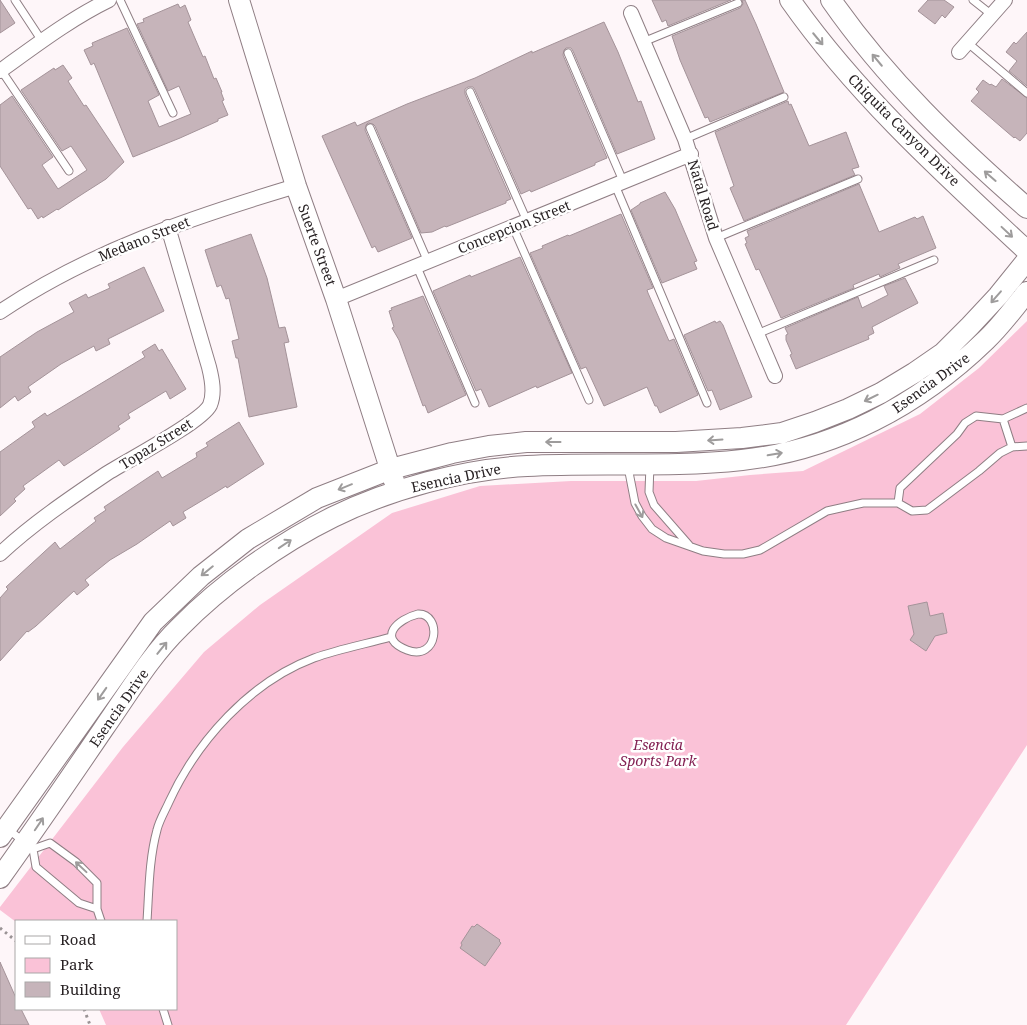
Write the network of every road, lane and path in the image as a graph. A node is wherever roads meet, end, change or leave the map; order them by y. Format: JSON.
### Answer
{"nodes":[{"id":1,"x":15,"y":0,"type":"edge"},
{"id":2,"x":109,"y":0,"type":"edge"},
{"id":3,"x":120,"y":0,"type":"edge"},
{"id":4,"x":239,"y":0,"type":"edge"},
{"id":5,"x":790,"y":0,"type":"edge"},
{"id":6,"x":831,"y":0,"type":"edge"},
{"id":7,"x":973,"y":0,"type":"edge"},
{"id":8,"x":1004,"y":0,"type":"edge"},
{"id":9,"x":738,"y":3,"type":"dead end"},
{"id":10,"x":631,"y":13,"type":"dead end"},
{"id":11,"x":992,"y":15,"type":"junction"},
{"id":12,"x":42,"y":41,"type":"junction"},
{"id":13,"x":643,"y":42,"type":"junction"},
{"id":14,"x":964,"y":48,"type":"joint"},
{"id":15,"x":568,"y":53,"type":"dead end"},
{"id":16,"x":0,"y":71,"type":"edge"},
{"id":17,"x":470,"y":92,"type":"dead end"},
{"id":18,"x":1027,"y":92,"type":"edge"},
{"id":19,"x":784,"y":97,"type":"dead end"},
{"id":20,"x":172,"y":113,"type":"dead end"},
{"id":21,"x":370,"y":128,"type":"dead end"},
{"id":22,"x":685,"y":139,"type":"junction"},
{"id":23,"x":691,"y":154,"type":"junction"},
{"id":24,"x":69,"y":171,"type":"dead end"},
{"id":25,"x":858,"y":179,"type":"dead end"},
{"id":26,"x":619,"y":183,"type":"junction"},
{"id":27,"x":296,"y":186,"type":"junction"},
{"id":28,"x":1027,"y":208,"type":"edge"},
{"id":29,"x":526,"y":221,"type":"junction"},
{"id":30,"x":168,"y":227,"type":"junction"},
{"id":31,"x":513,"y":227,"type":"junction"},
{"id":32,"x":716,"y":238,"type":"junction"},
{"id":33,"x":1027,"y":251,"type":"edge"},
{"id":34,"x":934,"y":260,"type":"dead end"},
{"id":35,"x":1027,"y":260,"type":"edge"},
{"id":36,"x":422,"y":264,"type":"junction"},
{"id":37,"x":1027,"y":292,"type":"edge"},
{"id":38,"x":336,"y":298,"type":"junction"},
{"id":39,"x":0,"y":312,"type":"edge"},
{"id":40,"x":757,"y":334,"type":"junction"},
{"id":41,"x":775,"y":376,"type":"dead end"},
{"id":42,"x":588,"y":400,"type":"dead end"},
{"id":43,"x":475,"y":403,"type":"dead end"},
{"id":44,"x":707,"y":403,"type":"dead end"},
{"id":45,"x":1027,"y":408,"type":"edge"},
{"id":46,"x":1003,"y":419,"type":"junction"},
{"id":47,"x":1012,"y":446,"type":"junction"},
{"id":48,"x":1027,"y":446,"type":"edge"},
{"id":49,"x":628,"y":464,"type":"junction"},
{"id":50,"x":650,"y":464,"type":"junction"},
{"id":51,"x":391,"y":469,"type":"junction"},
{"id":52,"x":397,"y":491,"type":"junction"},
{"id":53,"x":898,"y":503,"type":"junction"},
{"id":54,"x":691,"y":547,"type":"junction"},
{"id":55,"x":0,"y":554,"type":"edge"},
{"id":56,"x":392,"y":637,"type":"junction"},
{"id":57,"x":3,"y":833,"type":"edge"},
{"id":58,"x":29,"y":846,"type":"junction"},
{"id":59,"x":0,"y":878,"type":"edge"},
{"id":60,"x":97,"y":909,"type":"junction"},
{"id":61,"x":101,"y":920,"type":"edge"},
{"id":62,"x":147,"y":920,"type":"edge"},
{"id":63,"x":0,"y":928,"type":"edge"},
{"id":64,"x":15,"y":940,"type":"edge"},
{"id":65,"x":84,"y":1010,"type":"edge"},
{"id":66,"x":163,"y":1010,"type":"edge"},
{"id":67,"x":90,"y":1025,"type":"edge"},
{"id":68,"x":168,"y":1025,"type":"edge"}],
"edges":[{"from":1,"to":12,"type":"lane"},
{"from":2,"to":12,"type":"street"},
{"from":3,"to":20,"type":"lane"},
{"from":4,"to":27,"type":"street","name":"Suerte Street"},
{"from":5,"to":33,"type":"street","name":"Chiquita Canyon Drive","one_way":true},
{"from":28,"to":6,"type":"street","name":"Chiquita Canyon Drive","one_way":true},
{"from":7,"to":11,"type":"lane"},
{"from":8,"to":11,"type":"street"},
{"from":9,"to":13,"type":"lane"},
{"from":10,"to":13,"type":"street","name":"Natal Road"},
{"from":11,"to":14,"type":"street"},
{"from":12,"to":16,"type":"street"},
{"from":13,"to":22,"type":"street","name":"Natal Road"},
{"from":14,"to":18,"type":"lane"},
{"from":15,"to":26,"type":"lane"},
{"from":16,"to":24,"type":"lane"},
{"from":17,"to":29,"type":"lane"},
{"from":19,"to":22,"type":"lane"},
{"from":21,"to":36,"type":"lane"},
{"from":22,"to":23,"type":"street","name":"Natal Road"},
{"from":23,"to":26,"type":"street","name":"Concepcion Street"},
{"from":23,"to":32,"type":"street","name":"Natal Road"},
{"from":25,"to":32,"type":"lane"},
{"from":26,"to":29,"type":"street","name":"Concepcion Street"},
{"from":26,"to":44,"type":"lane"},
{"from":27,"to":30,"type":"street","name":"Medano Street"},
{"from":27,"to":38,"type":"street","name":"Suerte Street"},
{"from":29,"to":31,"type":"street","name":"Concepcion Street"},
{"from":30,"to":39,"type":"street","name":"Medano Street"},
{"from":30,"to":55,"type":"street","name":"Topaz Street"},
{"from":31,"to":36,"type":"street","name":"Concepcion Street"},
{"from":31,"to":42,"type":"lane"},
{"from":32,"to":40,"type":"street","name":"Natal Road"},
{"from":34,"to":40,"type":"lane"},
{"from":35,"to":51,"type":"street","name":"Esencia Drive","one_way":true},
{"from":36,"to":38,"type":"street","name":"Concepcion Street"},
{"from":36,"to":43,"type":"lane"},
{"from":50,"to":37,"type":"street","name":"Esencia Drive","one_way":true},
{"from":38,"to":51,"type":"street","name":"Suerte Street"},
{"from":40,"to":41,"type":"street","name":"Natal Road"},
{"from":45,"to":46,"type":"lane"},
{"from":46,"to":47,"type":"lane"},
{"from":46,"to":53,"type":"lane"},
{"from":47,"to":48,"type":"lane"},
{"from":47,"to":53,"type":"lane"},
{"from":49,"to":50,"type":"street","name":"Esencia Drive"},
{"from":49,"to":52,"type":"street","name":"Esencia Drive"},
{"from":49,"to":54,"type":"lane","one_way":true},
{"from":50,"to":54,"type":"lane"},
{"from":51,"to":52,"type":"street","name":"Suerte Street"},
{"from":51,"to":57,"type":"street","name":"Esencia Drive","one_way":true},
{"from":58,"to":52,"type":"street","name":"Esencia Drive","one_way":true},
{"from":53,"to":54,"type":"lane"},
{"from":56,"to":56,"type":"lane"},
{"from":56,"to":62,"type":"lane"},
{"from":57,"to":58,"type":"lane"},
{"from":58,"to":59,"type":"street","name":"Esencia Drive"},
{"from":58,"to":60,"type":"lane"},
{"from":60,"to":58,"type":"lane","one_way":true},
{"from":60,"to":61,"type":"lane"},
{"from":63,"to":64,"type":"path"},
{"from":65,"to":67,"type":"path"},
{"from":66,"to":68,"type":"lane"}]}
